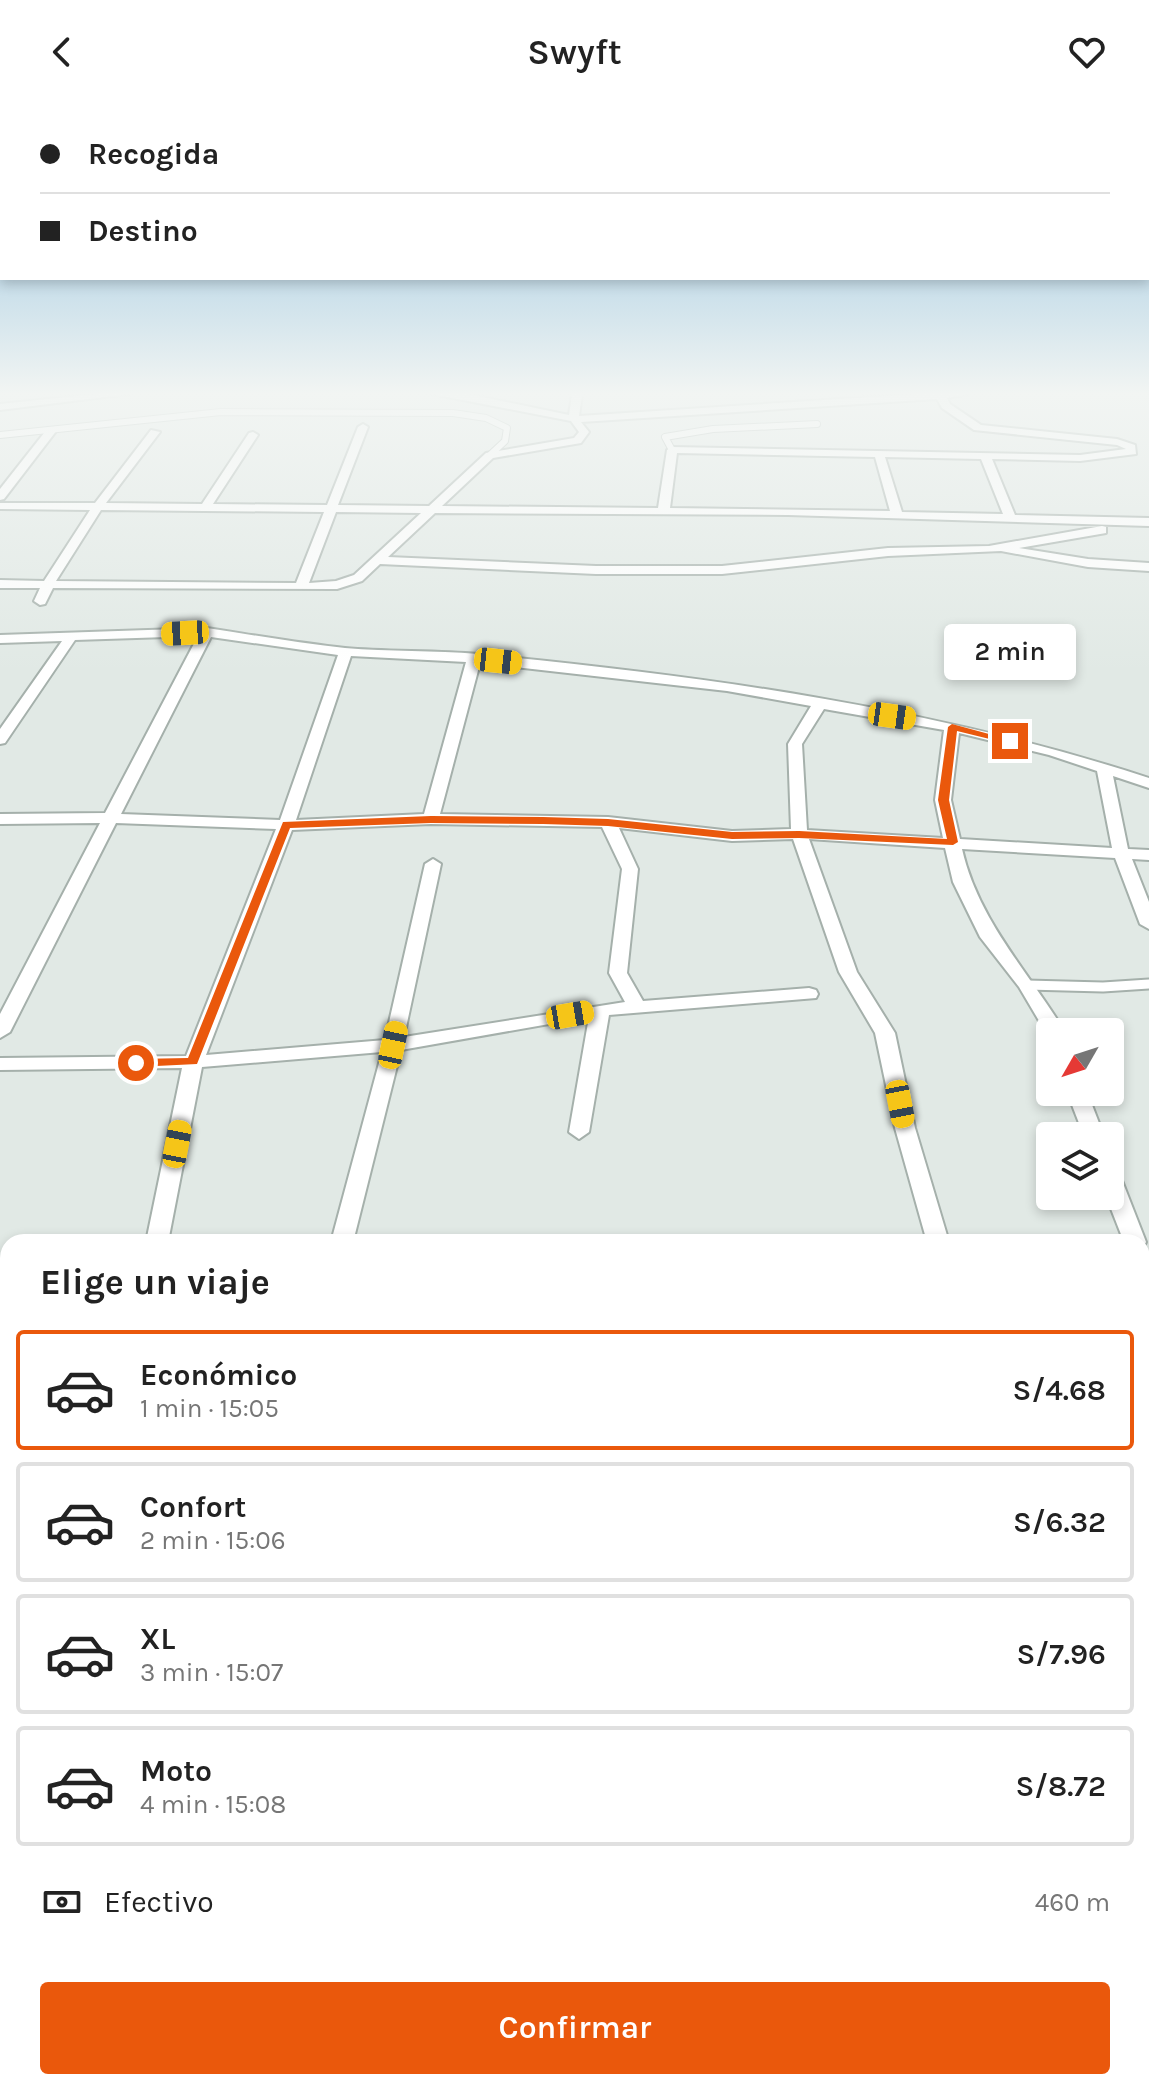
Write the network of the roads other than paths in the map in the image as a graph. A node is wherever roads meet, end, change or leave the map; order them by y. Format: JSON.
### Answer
{"nodes":[{"id":1,"x":115,"y":487,"type":"edge"},
{"id":2,"x":219,"y":487,"type":"edge"},
{"id":3,"x":339,"y":487,"type":"edge"},
{"id":4,"x":457,"y":487,"type":"edge"},
{"id":5,"x":667,"y":487,"type":"edge"},
{"id":6,"x":889,"y":487,"type":"edge"},
{"id":7,"x":998,"y":487,"type":"edge"},
{"id":8,"x":0,"y":506,"type":"edge"},
{"id":9,"x":99,"y":508,"type":"junction"},
{"id":10,"x":204,"y":509,"type":"junction"},
{"id":11,"x":329,"y":510,"type":"junction"},
{"id":12,"x":431,"y":512,"type":"junction"},
{"id":13,"x":663,"y":513,"type":"junction"},
{"id":14,"x":897,"y":514,"type":"junction"},
{"id":15,"x":1010,"y":517,"type":"junction"},
{"id":16,"x":1149,"y":523,"type":"edge"},
{"id":17,"x":1000,"y":549,"type":"junction"},
{"id":18,"x":378,"y":560,"type":"junction"},
{"id":19,"x":1149,"y":567,"type":"edge"},
{"id":20,"x":0,"y":584,"type":"edge"},
{"id":21,"x":47,"y":584,"type":"junction"},
{"id":22,"x":301,"y":587,"type":"junction"},
{"id":23,"x":40,"y":601,"type":"dead end"},
{"id":24,"x":207,"y":632,"type":"junction"},
{"id":25,"x":71,"y":637,"type":"junction"},
{"id":26,"x":0,"y":639,"type":"edge"},
{"id":27,"x":346,"y":652,"type":"junction"},
{"id":28,"x":474,"y":658,"type":"junction"},
{"id":29,"x":820,"y":703,"type":"junction"},
{"id":30,"x":952,"y":727,"type":"junction"},
{"id":31,"x":0,"y":740,"type":"edge"},
{"id":32,"x":1104,"y":768,"type":"junction"},
{"id":33,"x":1149,"y":783,"type":"edge"},
{"id":34,"x":109,"y":818,"type":"junction"},
{"id":35,"x":0,"y":819,"type":"edge"},
{"id":36,"x":431,"y":819,"type":"junction"},
{"id":37,"x":608,"y":822,"type":"junction"},
{"id":38,"x":286,"y":825,"type":"junction"},
{"id":39,"x":799,"y":834,"type":"junction"},
{"id":40,"x":953,"y":842,"type":"junction"},
{"id":41,"x":1121,"y":853,"type":"junction"},
{"id":42,"x":1149,"y":855,"type":"edge"},
{"id":43,"x":433,"y":864,"type":"dead end"},
{"id":44,"x":1149,"y":924,"type":"edge"},
{"id":45,"x":1149,"y":984,"type":"edge"},
{"id":46,"x":1027,"y":985,"type":"junction"},
{"id":47,"x":809,"y":994,"type":"dead end"},
{"id":48,"x":637,"y":1008,"type":"junction"},
{"id":49,"x":600,"y":1010,"type":"junction"},
{"id":50,"x":1047,"y":1018,"type":"edge"},
{"id":51,"x":0,"y":1032,"type":"edge"},
{"id":52,"x":393,"y":1045,"type":"junction"},
{"id":53,"x":193,"y":1062,"type":"junction"},
{"id":54,"x":0,"y":1064,"type":"edge"},
{"id":55,"x":579,"y":1132,"type":"dead end"},
{"id":56,"x":1122,"y":1210,"type":"edge"},
{"id":57,"x":159,"y":1234,"type":"edge"},
{"id":58,"x":344,"y":1234,"type":"edge"},
{"id":59,"x":936,"y":1234,"type":"edge"},
{"id":60,"x":1132,"y":1234,"type":"edge"}],
"edges":[{"from":1,"to":9,"type":"street"},
{"from":2,"to":10,"type":"street"},
{"from":3,"to":11,"type":"street"},
{"from":4,"to":12,"type":"street"},
{"from":5,"to":13,"type":"street"},
{"from":6,"to":14,"type":"street"},
{"from":7,"to":15,"type":"street"},
{"from":8,"to":9,"type":"street"},
{"from":9,"to":10,"type":"street"},
{"from":9,"to":21,"type":"street"},
{"from":10,"to":11,"type":"street"},
{"from":11,"to":12,"type":"street"},
{"from":11,"to":22,"type":"street"},
{"from":12,"to":13,"type":"street"},
{"from":12,"to":18,"type":"street"},
{"from":13,"to":14,"type":"street"},
{"from":14,"to":15,"type":"street"},
{"from":15,"to":16,"type":"street"},
{"from":16,"to":17,"type":"street"},
{"from":17,"to":18,"type":"street"},
{"from":17,"to":19,"type":"street"},
{"from":18,"to":22,"type":"street"},
{"from":20,"to":21,"type":"street"},
{"from":21,"to":22,"type":"street"},
{"from":21,"to":23,"type":"street"},
{"from":24,"to":25,"type":"street"},
{"from":24,"to":27,"type":"street"},
{"from":24,"to":34,"type":"street"},
{"from":25,"to":26,"type":"street"},
{"from":25,"to":31,"type":"street"},
{"from":27,"to":28,"type":"street"},
{"from":27,"to":38,"type":"street"},
{"from":28,"to":29,"type":"street"},
{"from":28,"to":36,"type":"street"},
{"from":29,"to":30,"type":"street"},
{"from":29,"to":39,"type":"street"},
{"from":30,"to":32,"type":"street"},
{"from":30,"to":40,"type":"street"},
{"from":32,"to":33,"type":"street"},
{"from":32,"to":41,"type":"street"},
{"from":34,"to":35,"type":"street"},
{"from":34,"to":38,"type":"street"},
{"from":34,"to":51,"type":"street"},
{"from":36,"to":37,"type":"street"},
{"from":36,"to":38,"type":"street"},
{"from":37,"to":39,"type":"street"},
{"from":37,"to":48,"type":"street"},
{"from":38,"to":53,"type":"street"},
{"from":39,"to":40,"type":"street"},
{"from":39,"to":59,"type":"street"},
{"from":40,"to":41,"type":"street"},
{"from":40,"to":46,"type":"street"},
{"from":41,"to":42,"type":"street"},
{"from":41,"to":44,"type":"street"},
{"from":43,"to":52,"type":"street"},
{"from":45,"to":46,"type":"lane"},
{"from":46,"to":50,"type":"street"},
{"from":47,"to":48,"type":"street"},
{"from":48,"to":49,"type":"street"},
{"from":49,"to":52,"type":"street"},
{"from":49,"to":55,"type":"street"},
{"from":52,"to":53,"type":"street"},
{"from":52,"to":58,"type":"street"},
{"from":53,"to":54,"type":"street"},
{"from":53,"to":57,"type":"street"},
{"from":56,"to":60,"type":"street"}]}
